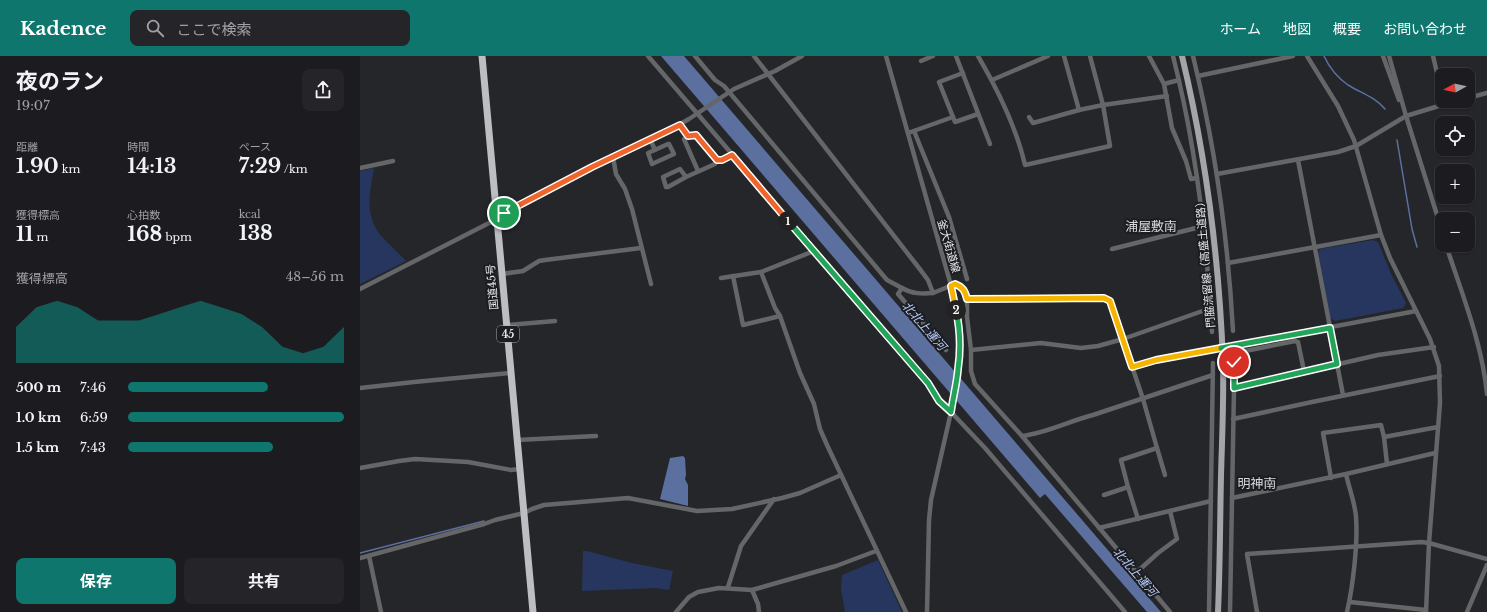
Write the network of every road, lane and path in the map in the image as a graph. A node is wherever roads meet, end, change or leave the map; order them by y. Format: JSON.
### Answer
{"nodes":[{"id":1,"x":482,"y":56,"type":"edge"},
{"id":2,"x":648,"y":56,"type":"edge"},
{"id":3,"x":695,"y":56,"type":"edge"},
{"id":4,"x":754,"y":56,"type":"edge"},
{"id":5,"x":802,"y":56,"type":"edge"},
{"id":6,"x":886,"y":56,"type":"edge"},
{"id":7,"x":933,"y":56,"type":"edge"},
{"id":8,"x":956,"y":56,"type":"edge"},
{"id":9,"x":978,"y":56,"type":"edge"},
{"id":10,"x":1048,"y":56,"type":"edge"},
{"id":11,"x":1064,"y":56,"type":"edge"},
{"id":12,"x":1090,"y":56,"type":"edge"},
{"id":13,"x":1150,"y":56,"type":"edge"},
{"id":14,"x":1173,"y":56,"type":"edge"},
{"id":15,"x":1182,"y":56,"type":"edge"},
{"id":16,"x":1193,"y":56,"type":"edge"},
{"id":17,"x":1293,"y":56,"type":"edge"},
{"id":18,"x":1307,"y":56,"type":"edge"},
{"id":19,"x":1383,"y":56,"type":"edge"},
{"id":20,"x":1389,"y":56,"type":"edge"},
{"id":21,"x":1433,"y":56,"type":"edge"},
{"id":22,"x":921,"y":61,"type":"dead end"},
{"id":23,"x":1436,"y":68,"type":"edge"},
{"id":24,"x":963,"y":73,"type":"junction"},
{"id":25,"x":769,"y":74,"type":"junction"},
{"id":26,"x":1198,"y":76,"type":"junction"},
{"id":27,"x":992,"y":80,"type":"junction"},
{"id":28,"x":1179,"y":80,"type":"junction"},
{"id":29,"x":1164,"y":84,"type":"junction"},
{"id":30,"x":1487,"y":93,"type":"edge"},
{"id":31,"x":728,"y":94,"type":"junction"},
{"id":32,"x":1167,"y":96,"type":"junction"},
{"id":33,"x":1475,"y":96,"type":"edge"},
{"id":34,"x":1103,"y":105,"type":"junction"},
{"id":35,"x":1435,"y":105,"type":"edge"},
{"id":36,"x":1079,"y":110,"type":"junction"},
{"id":37,"x":699,"y":113,"type":"junction"},
{"id":38,"x":978,"y":114,"type":"junction"},
{"id":39,"x":1406,"y":116,"type":"junction"},
{"id":40,"x":953,"y":117,"type":"junction"},
{"id":41,"x":1029,"y":117,"type":"dead end"},
{"id":42,"x":680,"y":125,"type":"junction"},
{"id":43,"x":914,"y":131,"type":"junction"},
{"id":44,"x":908,"y":133,"type":"junction"},
{"id":45,"x":688,"y":136,"type":"junction"},
{"id":46,"x":650,"y":139,"type":"junction"},
{"id":47,"x":990,"y":144,"type":"dead end"},
{"id":48,"x":1356,"y":146,"type":"junction"},
{"id":49,"x":655,"y":150,"type":"junction"},
{"id":50,"x":732,"y":155,"type":"junction"},
{"id":51,"x":613,"y":157,"type":"junction"},
{"id":52,"x":717,"y":160,"type":"junction"},
{"id":53,"x":1298,"y":160,"type":"junction"},
{"id":54,"x":393,"y":161,"type":"dead end"},
{"id":55,"x":360,"y":168,"type":"edge"},
{"id":56,"x":698,"y":171,"type":"junction"},
{"id":57,"x":1217,"y":174,"type":"junction"},
{"id":58,"x":686,"y":177,"type":"junction"},
{"id":59,"x":1197,"y":178,"type":"junction"},
{"id":60,"x":1436,"y":212,"type":"edge"},
{"id":61,"x":497,"y":218,"type":"junction"},
{"id":62,"x":1204,"y":226,"type":"junction"},
{"id":63,"x":1381,"y":235,"type":"junction"},
{"id":64,"x":1314,"y":247,"type":"junction"},
{"id":65,"x":641,"y":248,"type":"junction"},
{"id":66,"x":1112,"y":249,"type":"dead end"},
{"id":67,"x":814,"y":251,"type":"junction"},
{"id":68,"x":1448,"y":252,"type":"edge"},
{"id":69,"x":1228,"y":262,"type":"junction"},
{"id":70,"x":761,"y":272,"type":"junction"},
{"id":71,"x":502,"y":274,"type":"junction"},
{"id":72,"x":733,"y":276,"type":"junction"},
{"id":73,"x":721,"y":278,"type":"dead end"},
{"id":74,"x":967,"y":279,"type":"dead end"},
{"id":75,"x":651,"y":284,"type":"dead end"},
{"id":76,"x":951,"y":286,"type":"junction"},
{"id":77,"x":902,"y":288,"type":"junction"},
{"id":78,"x":360,"y":289,"type":"edge"},
{"id":79,"x":933,"y":292,"type":"junction"},
{"id":80,"x":967,"y":299,"type":"junction"},
{"id":81,"x":1211,"y":308,"type":"junction"},
{"id":82,"x":1416,"y":311,"type":"junction"},
{"id":83,"x":780,"y":316,"type":"junction"},
{"id":84,"x":554,"y":321,"type":"dead end"},
{"id":85,"x":507,"y":325,"type":"junction"},
{"id":86,"x":1330,"y":328,"type":"junction"},
{"id":87,"x":1232,"y":331,"type":"dead end"},
{"id":88,"x":1212,"y":332,"type":"dead end"},
{"id":89,"x":1123,"y":339,"type":"junction"},
{"id":90,"x":1222,"y":348,"type":"junction"},
{"id":91,"x":1434,"y":348,"type":"junction"},
{"id":92,"x":946,"y":350,"type":"dead end"},
{"id":93,"x":971,"y":350,"type":"junction"},
{"id":94,"x":1213,"y":362,"type":"dead end"},
{"id":95,"x":1337,"y":364,"type":"junction"},
{"id":96,"x":1132,"y":367,"type":"junction"},
{"id":97,"x":1304,"y":371,"type":"junction"},
{"id":98,"x":511,"y":374,"type":"junction"},
{"id":99,"x":1213,"y":375,"type":"junction"},
{"id":100,"x":1440,"y":376,"type":"junction"},
{"id":101,"x":360,"y":388,"type":"edge"},
{"id":102,"x":1234,"y":388,"type":"junction"},
{"id":103,"x":1487,"y":394,"type":"edge"},
{"id":104,"x":1343,"y":395,"type":"junction"},
{"id":105,"x":1143,"y":399,"type":"junction"},
{"id":106,"x":951,"y":412,"type":"junction"},
{"id":107,"x":1233,"y":419,"type":"junction"},
{"id":108,"x":1438,"y":427,"type":"junction"},
{"id":109,"x":596,"y":436,"type":"dead end"},
{"id":110,"x":1022,"y":436,"type":"junction"},
{"id":111,"x":1384,"y":437,"type":"junction"},
{"id":112,"x":518,"y":440,"type":"junction"},
{"id":113,"x":1157,"y":448,"type":"junction"},
{"id":114,"x":1435,"y":453,"type":"junction"},
{"id":115,"x":1387,"y":464,"type":"junction"},
{"id":116,"x":360,"y":468,"type":"edge"},
{"id":117,"x":520,"y":469,"type":"junction"},
{"id":118,"x":1346,"y":474,"type":"junction"},
{"id":119,"x":841,"y":475,"type":"junction"},
{"id":120,"x":1165,"y":475,"type":"dead end"},
{"id":121,"x":1330,"y":478,"type":"junction"},
{"id":122,"x":1128,"y":487,"type":"junction"},
{"id":123,"x":1104,"y":495,"type":"dead end"},
{"id":124,"x":1232,"y":498,"type":"junction"},
{"id":125,"x":774,"y":499,"type":"junction"},
{"id":126,"x":1211,"y":501,"type":"junction"},
{"id":127,"x":1170,"y":511,"type":"junction"},
{"id":128,"x":524,"y":513,"type":"junction"},
{"id":129,"x":1138,"y":519,"type":"junction"},
{"id":130,"x":1099,"y":528,"type":"junction"},
{"id":131,"x":1429,"y":542,"type":"junction"},
{"id":132,"x":1355,"y":546,"type":"junction"},
{"id":133,"x":876,"y":551,"type":"junction"},
{"id":134,"x":369,"y":556,"type":"junction"},
{"id":135,"x":360,"y":558,"type":"edge"},
{"id":136,"x":1487,"y":559,"type":"edge"},
{"id":137,"x":1487,"y":565,"type":"edge"},
{"id":138,"x":1137,"y":572,"type":"junction"},
{"id":139,"x":728,"y":587,"type":"junction"},
{"id":140,"x":752,"y":590,"type":"junction"},
{"id":141,"x":1350,"y":602,"type":"junction"},
{"id":142,"x":1426,"y":611,"type":"edge"},
{"id":143,"x":381,"y":612,"type":"edge"},
{"id":144,"x":533,"y":612,"type":"edge"},
{"id":145,"x":676,"y":612,"type":"edge"},
{"id":146,"x":759,"y":612,"type":"edge"},
{"id":147,"x":906,"y":612,"type":"edge"},
{"id":148,"x":927,"y":612,"type":"edge"},
{"id":149,"x":1125,"y":612,"type":"edge"},
{"id":150,"x":1170,"y":612,"type":"edge"},
{"id":151,"x":1210,"y":612,"type":"edge"},
{"id":152,"x":1218,"y":612,"type":"edge"},
{"id":153,"x":1230,"y":612,"type":"edge"},
{"id":154,"x":1257,"y":612,"type":"edge"},
{"id":155,"x":1347,"y":612,"type":"edge"},
{"id":156,"x":1467,"y":612,"type":"edge"}],
"edges":[{"from":1,"to":61,"type":"highway","name":"国道45号","number":"45"},
{"from":2,"to":37,"type":"street"},
{"from":3,"to":31,"type":"street"},
{"from":4,"to":25,"type":"street"},
{"from":5,"to":25,"type":"street"},
{"from":6,"to":44,"type":"street","name":"釜大街道線"},
{"from":7,"to":22,"type":"street"},
{"from":8,"to":24,"type":"street"},
{"from":9,"to":27,"type":"street"},
{"from":10,"to":27,"type":"street"},
{"from":11,"to":36,"type":"street"},
{"from":12,"to":34,"type":"street"},
{"from":13,"to":29,"type":"street"},
{"from":14,"to":28,"type":"street"},
{"from":15,"to":90,"type":"main road","name":"門脇流留線（高盛土道路）"},
{"from":16,"to":26,"type":"street"},
{"from":17,"to":26,"type":"street"},
{"from":18,"to":48,"type":"street"},
{"from":19,"to":39,"type":"street"},
{"from":20,"to":39,"type":"street"},
{"from":21,"to":23,"type":"street"},
{"from":24,"to":38,"type":"street"},
{"from":24,"to":40,"type":"street"},
{"from":25,"to":31,"type":"street"},
{"from":25,"to":79,"type":"street"},
{"from":26,"to":57,"type":"street"},
{"from":27,"to":34,"type":"street"},
{"from":28,"to":29,"type":"street"},
{"from":28,"to":59,"type":"street"},
{"from":29,"to":32,"type":"street"},
{"from":30,"to":33,"type":"street"},
{"from":31,"to":37,"type":"street"},
{"from":31,"to":77,"type":"street"},
{"from":32,"to":34,"type":"street"},
{"from":32,"to":59,"type":"street"},
{"from":34,"to":36,"type":"street"},
{"from":35,"to":39,"type":"street"},
{"from":36,"to":41,"type":"street"},
{"from":37,"to":42,"type":"street"},
{"from":37,"to":50,"type":"street"},
{"from":38,"to":40,"type":"street"},
{"from":38,"to":47,"type":"street"},
{"from":39,"to":48,"type":"street"},
{"from":39,"to":60,"type":"street"},
{"from":40,"to":43,"type":"street"},
{"from":42,"to":45,"type":"street"},
{"from":42,"to":46,"type":"street"},
{"from":43,"to":44,"type":"street"},
{"from":43,"to":74,"type":"street"},
{"from":44,"to":76,"type":"street","name":"釜大街道線"},
{"from":45,"to":52,"type":"street"},
{"from":45,"to":56,"type":"street"},
{"from":46,"to":49,"type":"street"},
{"from":46,"to":51,"type":"street"},
{"from":48,"to":53,"type":"street"},
{"from":48,"to":63,"type":"street"},
{"from":49,"to":49,"type":"street"},
{"from":50,"to":52,"type":"street"},
{"from":50,"to":67,"type":"street"},
{"from":51,"to":61,"type":"street"},
{"from":51,"to":65,"type":"street"},
{"from":52,"to":56,"type":"street"},
{"from":53,"to":57,"type":"street"},
{"from":53,"to":64,"type":"street"},
{"from":54,"to":55,"type":"street"},
{"from":56,"to":58,"type":"street"},
{"from":57,"to":69,"type":"street"},
{"from":58,"to":58,"type":"street"},
{"from":59,"to":62,"type":"street"},
{"from":61,"to":71,"type":"highway","name":"国道45号","number":"45"},
{"from":61,"to":78,"type":"street"},
{"from":62,"to":66,"type":"street"},
{"from":62,"to":81,"type":"street"},
{"from":63,"to":64,"type":"street"},
{"from":63,"to":82,"type":"street"},
{"from":64,"to":69,"type":"street"},
{"from":64,"to":86,"type":"street"},
{"from":65,"to":71,"type":"street"},
{"from":65,"to":75,"type":"street"},
{"from":67,"to":70,"type":"street"},
{"from":67,"to":106,"type":"street"},
{"from":68,"to":103,"type":"street"},
{"from":69,"to":87,"type":"street"},
{"from":70,"to":72,"type":"street"},
{"from":70,"to":83,"type":"street"},
{"from":71,"to":85,"type":"highway","name":"国道45号","number":"45"},
{"from":72,"to":73,"type":"street"},
{"from":72,"to":83,"type":"street"},
{"from":76,"to":79,"type":"street"},
{"from":76,"to":80,"type":"street"},
{"from":76,"to":106,"type":"street","name":"釜大街道線"},
{"from":77,"to":79,"type":"street"},
{"from":77,"to":92,"type":"street"},
{"from":80,"to":89,"type":"street"},
{"from":80,"to":93,"type":"street"},
{"from":81,"to":88,"type":"street"},
{"from":81,"to":89,"type":"street"},
{"from":82,"to":86,"type":"street"},
{"from":82,"to":91,"type":"street"},
{"from":83,"to":119,"type":"street"},
{"from":84,"to":85,"type":"street"},
{"from":85,"to":98,"type":"highway","name":"国道45号","number":"45"},
{"from":86,"to":90,"type":"street"},
{"from":86,"to":95,"type":"street"},
{"from":89,"to":93,"type":"street"},
{"from":89,"to":96,"type":"street"},
{"from":90,"to":96,"type":"street"},
{"from":90,"to":152,"type":"main road","name":"門脇流留線（高盛土道路）"},
{"from":91,"to":95,"type":"street"},
{"from":91,"to":100,"type":"street"},
{"from":93,"to":110,"type":"street"},
{"from":94,"to":99,"type":"street"},
{"from":95,"to":97,"type":"street"},
{"from":95,"to":104,"type":"street"},
{"from":96,"to":105,"type":"street"},
{"from":97,"to":102,"type":"street"},
{"from":97,"to":102,"type":"street"},
{"from":98,"to":101,"type":"street"},
{"from":98,"to":112,"type":"highway","name":"国道45号","number":"45"},
{"from":99,"to":105,"type":"street"},
{"from":99,"to":126,"type":"street"},
{"from":100,"to":104,"type":"street"},
{"from":100,"to":108,"type":"street"},
{"from":102,"to":107,"type":"street"},
{"from":104,"to":107,"type":"street"},
{"from":105,"to":110,"type":"street"},
{"from":105,"to":113,"type":"street"},
{"from":106,"to":148,"type":"street","name":"釜大街道線"},
{"from":106,"to":149,"type":"street"},
{"from":107,"to":124,"type":"street"},
{"from":108,"to":111,"type":"street"},
{"from":108,"to":114,"type":"street"},
{"from":109,"to":112,"type":"street"},
{"from":110,"to":130,"type":"street"},
{"from":111,"to":115,"type":"street"},
{"from":111,"to":121,"type":"street"},
{"from":112,"to":117,"type":"highway","name":"国道45号","number":"45"},
{"from":113,"to":120,"type":"street"},
{"from":113,"to":122,"type":"street"},
{"from":114,"to":115,"type":"street"},
{"from":114,"to":131,"type":"street"},
{"from":115,"to":118,"type":"street"},
{"from":116,"to":117,"type":"street"},
{"from":117,"to":128,"type":"highway","name":"国道45号","number":"45"},
{"from":118,"to":121,"type":"street"},
{"from":118,"to":132,"type":"street"},
{"from":119,"to":125,"type":"street"},
{"from":119,"to":133,"type":"street"},
{"from":121,"to":124,"type":"street"},
{"from":122,"to":123,"type":"street"},
{"from":122,"to":129,"type":"street"},
{"from":124,"to":153,"type":"street"},
{"from":125,"to":128,"type":"street"},
{"from":125,"to":139,"type":"street"},
{"from":126,"to":127,"type":"street"},
{"from":126,"to":151,"type":"street"},
{"from":127,"to":129,"type":"street"},
{"from":127,"to":138,"type":"street"},
{"from":128,"to":134,"type":"street"},
{"from":128,"to":144,"type":"highway","name":"国道45号","number":"45"},
{"from":129,"to":130,"type":"street"},
{"from":130,"to":138,"type":"street"},
{"from":131,"to":132,"type":"street"},
{"from":131,"to":136,"type":"street"},
{"from":131,"to":142,"type":"street"},
{"from":132,"to":141,"type":"street"},
{"from":132,"to":154,"type":"street"},
{"from":133,"to":140,"type":"street"},
{"from":133,"to":147,"type":"street"},
{"from":134,"to":135,"type":"street"},
{"from":134,"to":143,"type":"street"},
{"from":137,"to":156,"type":"street"},
{"from":138,"to":150,"type":"street"},
{"from":139,"to":140,"type":"street"},
{"from":139,"to":145,"type":"street"},
{"from":140,"to":146,"type":"street"},
{"from":141,"to":142,"type":"street"},
{"from":141,"to":155,"type":"street"}]}
